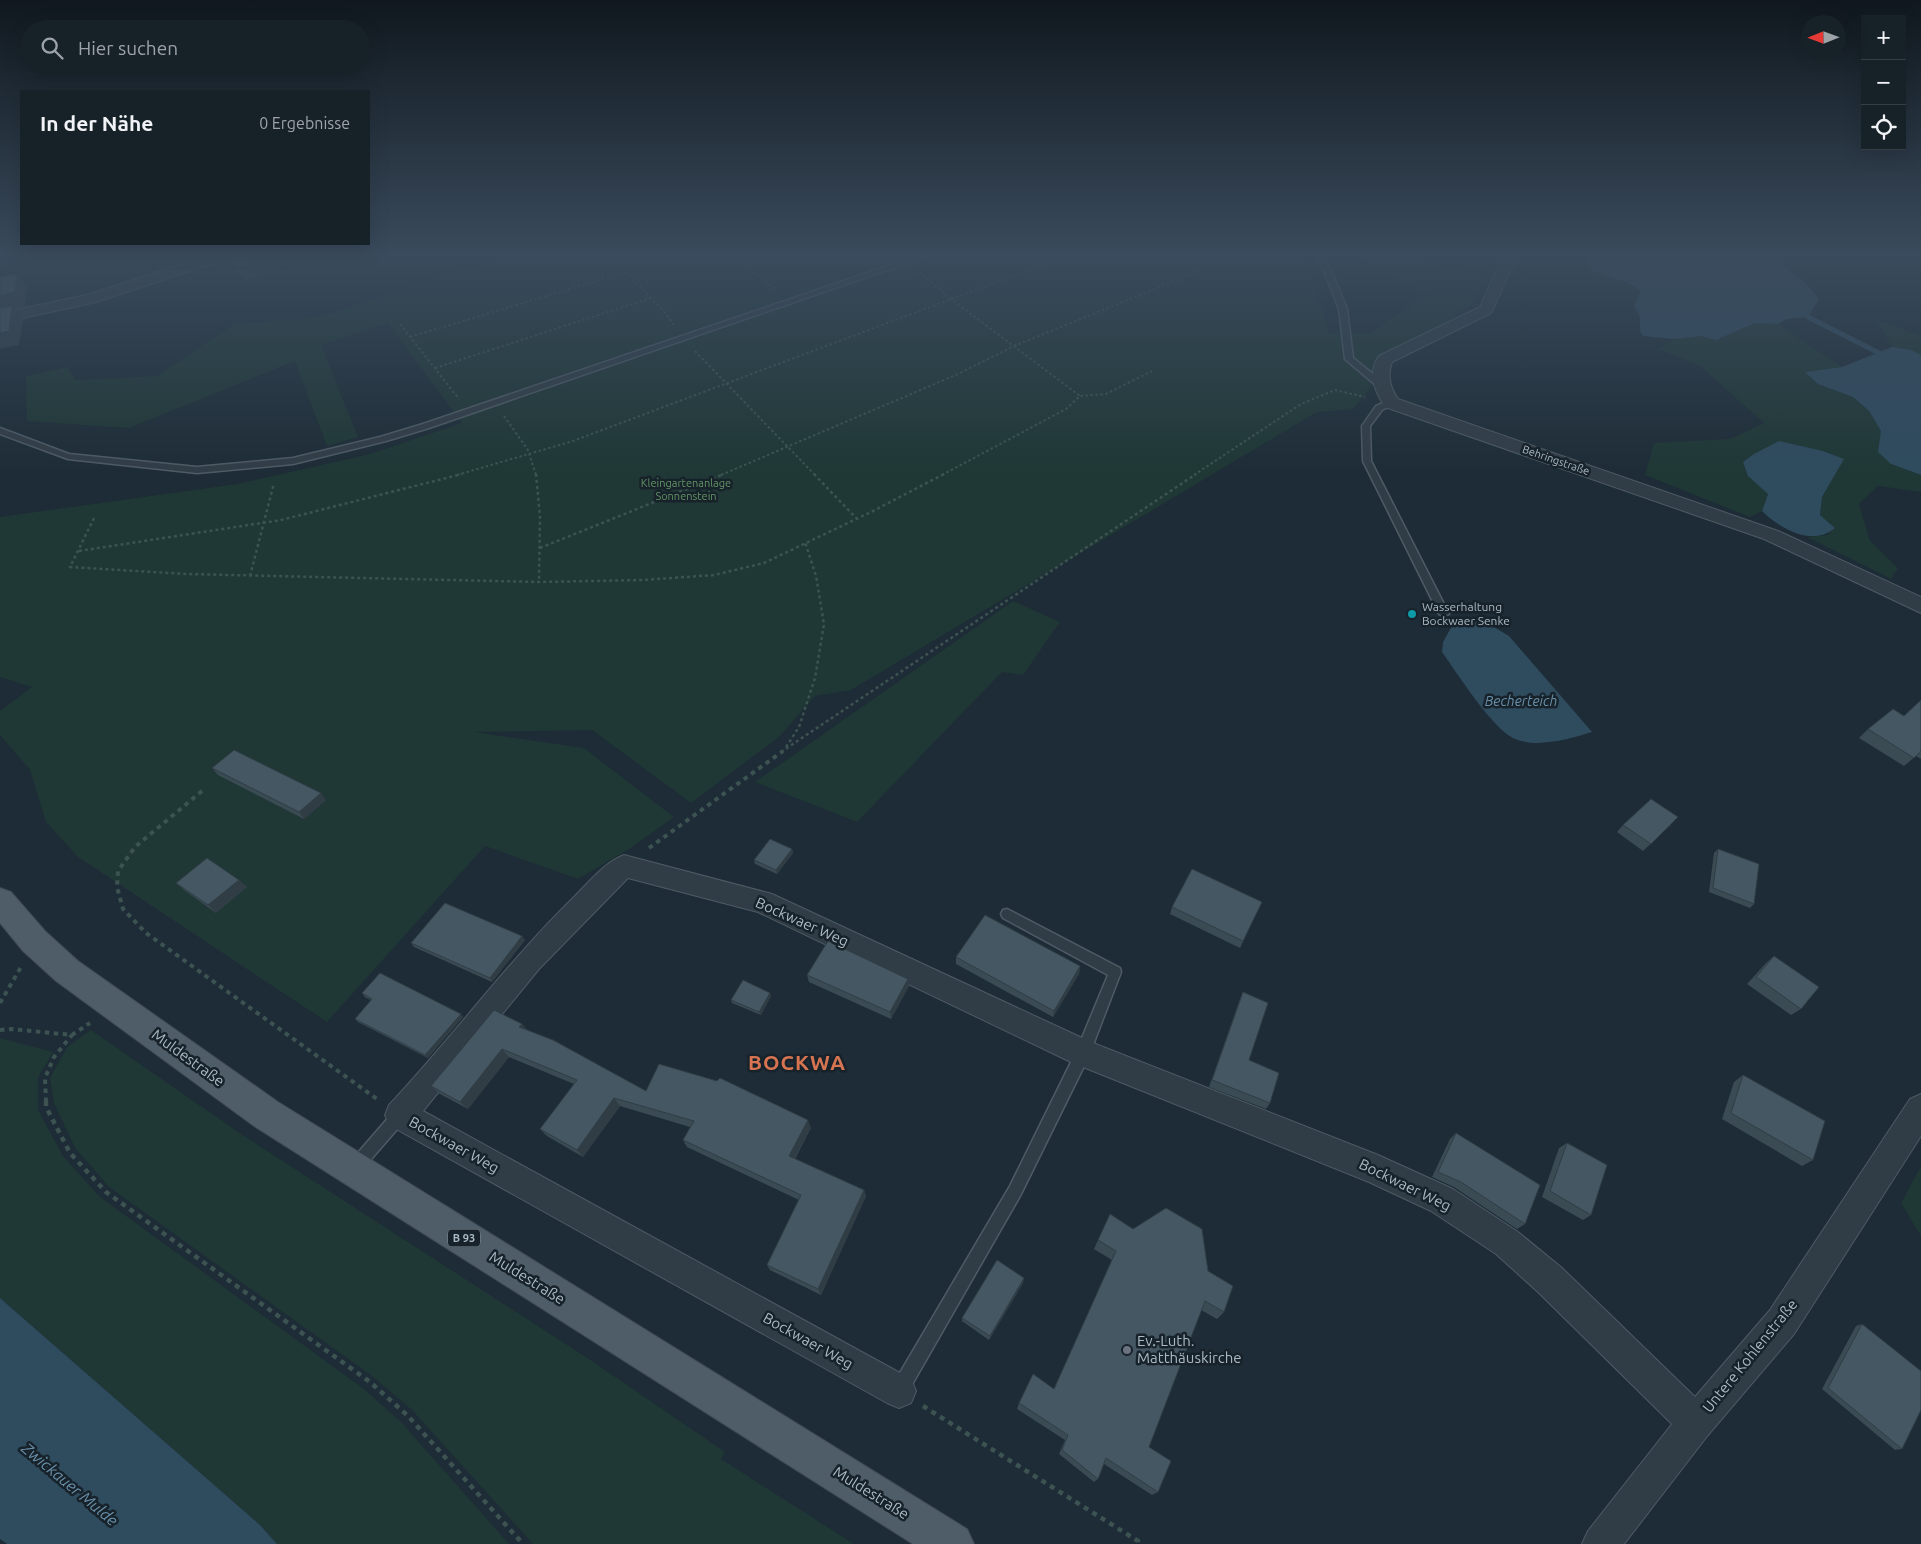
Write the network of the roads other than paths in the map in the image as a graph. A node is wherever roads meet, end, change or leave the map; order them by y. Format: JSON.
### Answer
{"nodes":[{"id":1,"x":715,"y":328,"type":"edge"},
{"id":2,"x":1345,"y":328,"type":"edge"},
{"id":3,"x":1449,"y":328,"type":"edge"},
{"id":4,"x":1380,"y":384,"type":"junction"},
{"id":5,"x":1391,"y":403,"type":"junction"},
{"id":6,"x":0,"y":431,"type":"edge"},
{"id":7,"x":1921,"y":606,"type":"edge"},
{"id":8,"x":1444,"y":614,"type":"dead end"},
{"id":9,"x":0,"y":901,"type":"edge"},
{"id":10,"x":1007,"y":914,"type":"dead end"},
{"id":11,"x":1083,"y":1052,"type":"junction"},
{"id":12,"x":1921,"y":1109,"type":"edge"},
{"id":13,"x":400,"y":1115,"type":"junction"},
{"id":14,"x":353,"y":1169,"type":"junction"},
{"id":15,"x":899,"y":1391,"type":"joint"},
{"id":16,"x":1696,"y":1423,"type":"junction"},
{"id":17,"x":952,"y":1544,"type":"edge"},
{"id":18,"x":1601,"y":1544,"type":"edge"}],
"edges":[{"from":1,"to":6,"type":"lane"},
{"from":2,"to":4,"type":"lane"},
{"from":3,"to":4,"type":"street"},
{"from":4,"to":5,"type":"street"},
{"from":5,"to":7,"type":"street","name":"Behringstraße"},
{"from":5,"to":8,"type":"lane"},
{"from":9,"to":14,"type":"main road","name":"Muldestraße","number":"B 93"},
{"from":10,"to":11,"type":"lane"},
{"from":11,"to":13,"type":"street","name":"Bockwaer Weg"},
{"from":11,"to":15,"type":"lane"},
{"from":11,"to":16,"type":"street","name":"Bockwaer Weg"},
{"from":12,"to":16,"type":"street","name":"Untere Kohlenstraße"},
{"from":13,"to":14,"type":"lane"},
{"from":13,"to":15,"type":"street","name":"Bockwaer Weg"},
{"from":14,"to":17,"type":"main road","name":"Muldestraße","number":"B 93"},
{"from":16,"to":18,"type":"street","name":"Untere Kohlenstraße"}]}
